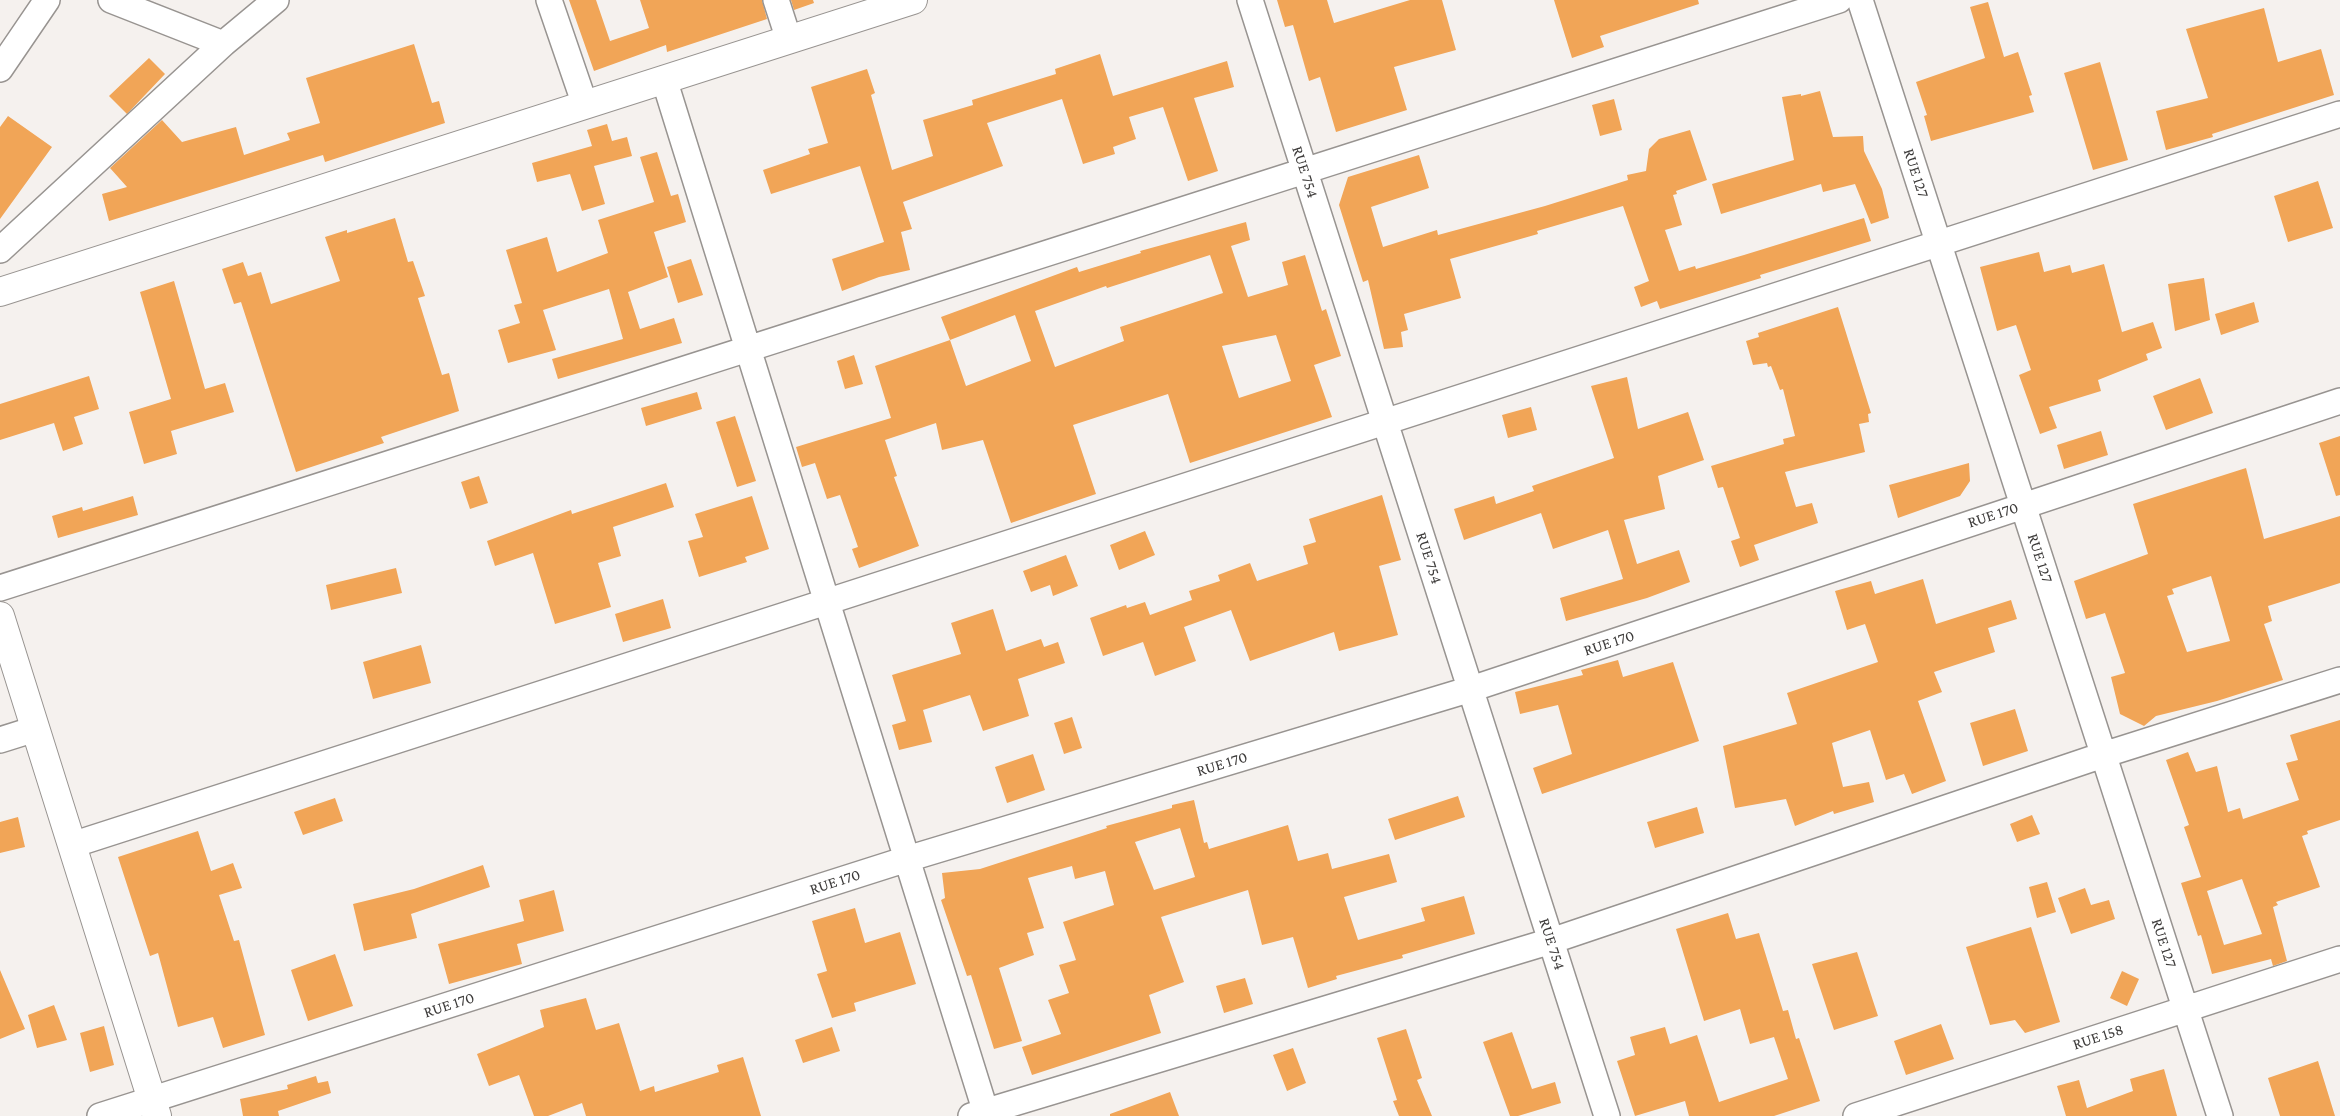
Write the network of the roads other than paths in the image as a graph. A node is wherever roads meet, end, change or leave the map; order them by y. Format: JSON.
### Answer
{"nodes":[{"id":1,"x":47,"y":0,"type":"edge"},
{"id":2,"x":111,"y":0,"type":"edge"},
{"id":3,"x":276,"y":0,"type":"edge"},
{"id":4,"x":549,"y":0,"type":"edge"},
{"id":5,"x":776,"y":0,"type":"edge"},
{"id":6,"x":913,"y":0,"type":"edge"},
{"id":7,"x":1250,"y":0,"type":"edge"},
{"id":8,"x":1839,"y":0,"type":"edge"},
{"id":9,"x":1860,"y":0,"type":"edge"},
{"id":10,"x":789,"y":40,"type":"junction"},
{"id":11,"x":223,"y":44,"type":"junction"},
{"id":12,"x":0,"y":69,"type":"edge"},
{"id":13,"x":664,"y":79,"type":"junction"},
{"id":14,"x":585,"y":105,"type":"junction"},
{"id":15,"x":2340,"y":114,"type":"edge"},
{"id":16,"x":1305,"y":170,"type":"junction"},
{"id":17,"x":1938,"y":244,"type":"junction"},
{"id":18,"x":0,"y":250,"type":"edge"},
{"id":19,"x":0,"y":292,"type":"edge"},
{"id":20,"x":748,"y":348,"type":"junction"},
{"id":21,"x":2340,"y":401,"type":"edge"},
{"id":22,"x":1385,"y":422,"type":"junction"},
{"id":23,"x":2023,"y":505,"type":"junction"},
{"id":24,"x":0,"y":588,"type":"edge"},
{"id":25,"x":827,"y":602,"type":"junction"},
{"id":26,"x":0,"y":616,"type":"edge"},
{"id":27,"x":2340,"y":680,"type":"edge"},
{"id":28,"x":1470,"y":689,"type":"junction"},
{"id":29,"x":35,"y":729,"type":"junction"},
{"id":30,"x":0,"y":740,"type":"edge"},
{"id":31,"x":2103,"y":755,"type":"junction"},
{"id":32,"x":72,"y":845,"type":"junction"},
{"id":33,"x":907,"y":859,"type":"junction"},
{"id":34,"x":1551,"y":942,"type":"junction"},
{"id":35,"x":2340,"y":960,"type":"edge"},
{"id":36,"x":2185,"y":1009,"type":"junction"},
{"id":37,"x":155,"y":1108,"type":"edge"},
{"id":38,"x":981,"y":1114,"type":"edge"},
{"id":39,"x":100,"y":1116,"type":"edge"},
{"id":40,"x":1607,"y":1116,"type":"edge"},
{"id":41,"x":1856,"y":1116,"type":"edge"},
{"id":42,"x":2220,"y":1116,"type":"edge"}],
"edges":[{"from":1,"to":12,"type":"street"},
{"from":2,"to":11,"type":"street"},
{"from":3,"to":11,"type":"street"},
{"from":4,"to":14,"type":"street"},
{"from":5,"to":10,"type":"street"},
{"from":6,"to":10,"type":"street"},
{"from":7,"to":16,"type":"street","name":"RUE 754"},
{"from":8,"to":16,"type":"street"},
{"from":9,"to":17,"type":"street","name":"RUE 127"},
{"from":10,"to":13,"type":"street"},
{"from":11,"to":18,"type":"street"},
{"from":13,"to":14,"type":"street"},
{"from":13,"to":20,"type":"street"},
{"from":14,"to":19,"type":"street"},
{"from":15,"to":17,"type":"street"},
{"from":16,"to":20,"type":"street"},
{"from":16,"to":22,"type":"street","name":"RUE 754"},
{"from":17,"to":22,"type":"street"},
{"from":17,"to":23,"type":"street","name":"RUE 127"},
{"from":20,"to":24,"type":"street"},
{"from":20,"to":25,"type":"street"},
{"from":21,"to":23,"type":"street","name":"RUE 170"},
{"from":22,"to":25,"type":"street"},
{"from":22,"to":28,"type":"street","name":"RUE 754"},
{"from":23,"to":28,"type":"street","name":"RUE 170"},
{"from":23,"to":31,"type":"street","name":"RUE 127"},
{"from":25,"to":32,"type":"street"},
{"from":25,"to":33,"type":"street"},
{"from":26,"to":29,"type":"street"},
{"from":27,"to":31,"type":"street"},
{"from":28,"to":33,"type":"street","name":"RUE 170"},
{"from":28,"to":34,"type":"street","name":"RUE 754"},
{"from":29,"to":30,"type":"street"},
{"from":29,"to":32,"type":"street"},
{"from":31,"to":34,"type":"street"},
{"from":31,"to":36,"type":"street","name":"RUE 127"},
{"from":32,"to":37,"type":"street"},
{"from":33,"to":37,"type":"street","name":"RUE 170"},
{"from":33,"to":38,"type":"street"},
{"from":34,"to":38,"type":"street"},
{"from":34,"to":40,"type":"street","name":"RUE 754"},
{"from":35,"to":36,"type":"street","name":"RUE 158"},
{"from":36,"to":41,"type":"street","name":"RUE 158"},
{"from":36,"to":42,"type":"street","name":"RUE 127"},
{"from":37,"to":39,"type":"street","name":"RUE 170"}]}
